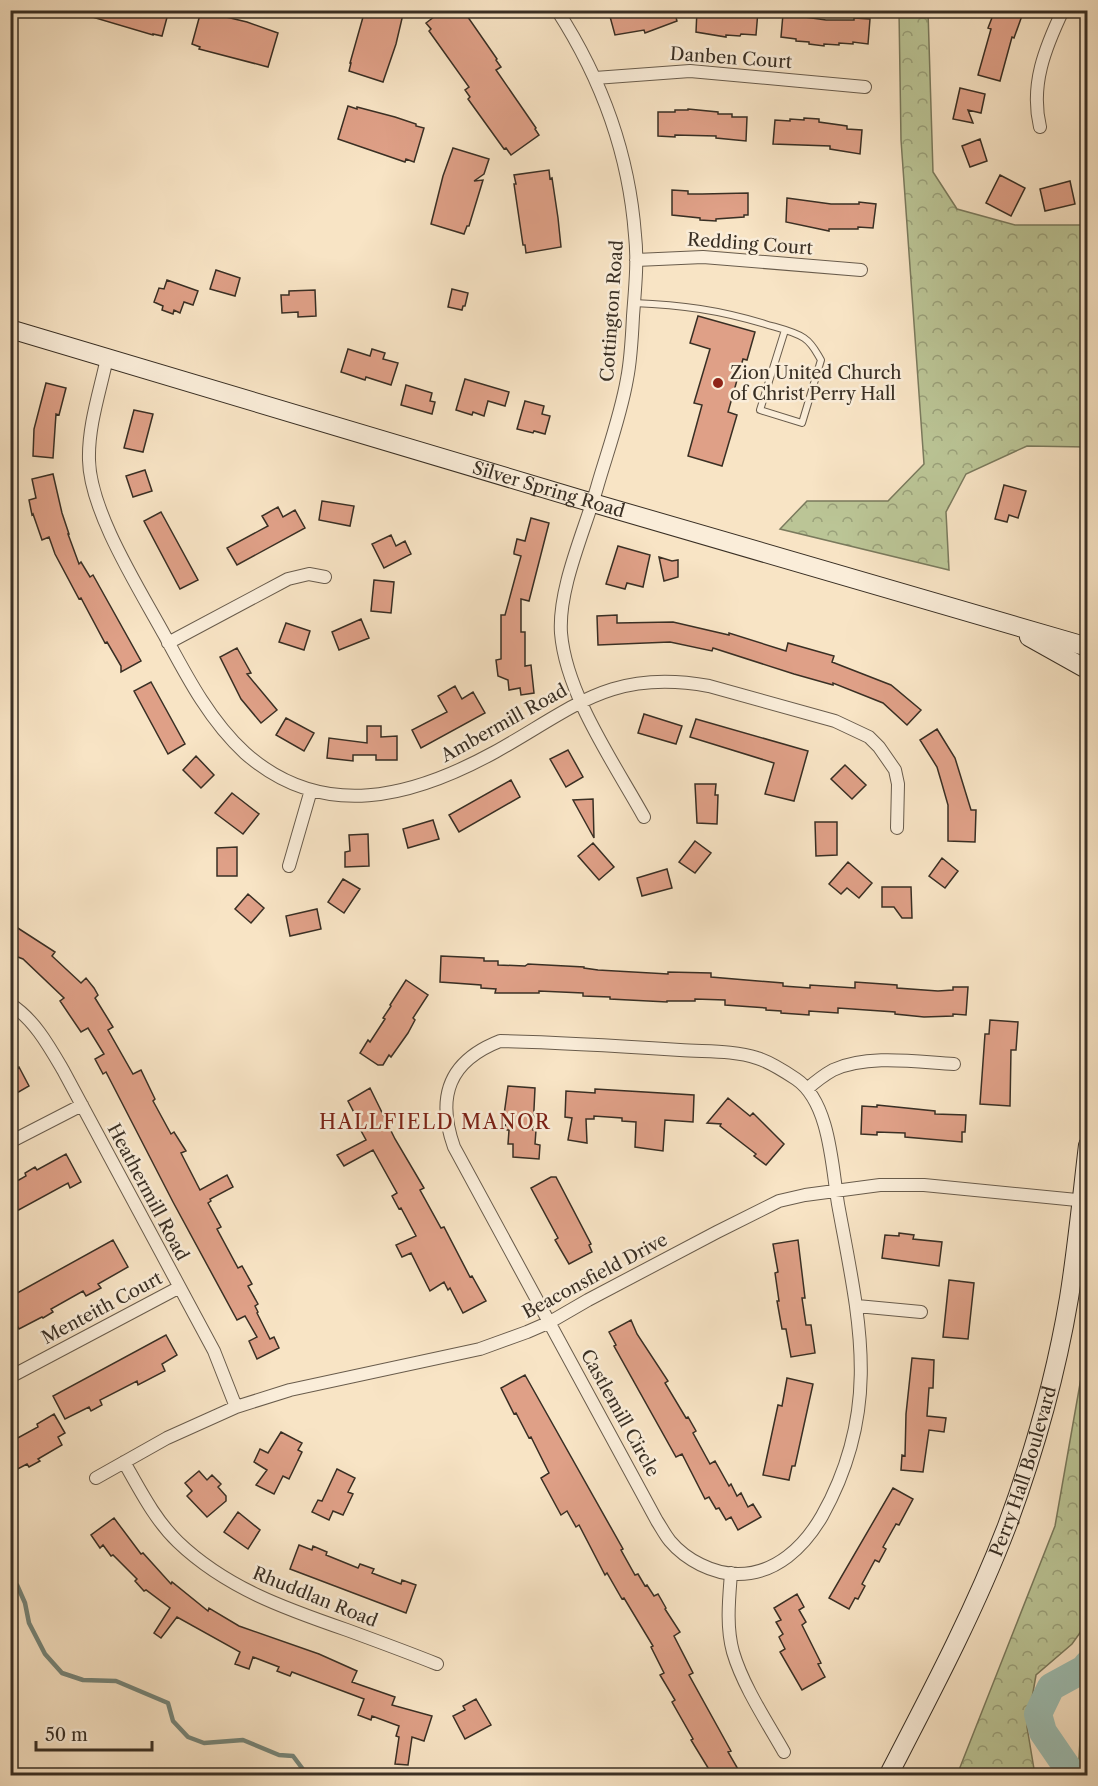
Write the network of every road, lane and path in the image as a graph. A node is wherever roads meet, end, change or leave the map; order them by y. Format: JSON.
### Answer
{"nodes":[{"id":1,"x":557,"y":10,"type":"edge"},
{"id":2,"x":1063,"y":10,"type":"edge"},
{"id":3,"x":595,"y":78,"type":"junction"},
{"id":4,"x":865,"y":87,"type":"dead end"},
{"id":5,"x":1040,"y":127,"type":"dead end"},
{"id":6,"x":636,"y":260,"type":"junction"},
{"id":7,"x":861,"y":270,"type":"dead end"},
{"id":8,"x":634,"y":303,"type":"junction"},
{"id":9,"x":10,"y":329,"type":"edge"},
{"id":10,"x":785,"y":330,"type":"junction"},
{"id":11,"x":107,"y":358,"type":"junction"},
{"id":12,"x":593,"y":502,"type":"junction"},
{"id":13,"x":325,"y":577,"type":"dead end"},
{"id":14,"x":999,"y":621,"type":"junction"},
{"id":15,"x":168,"y":643,"type":"junction"},
{"id":16,"x":1088,"y":647,"type":"edge"},
{"id":17,"x":1088,"y":670,"type":"edge"},
{"id":18,"x":580,"y":701,"type":"junction"},
{"id":19,"x":311,"y":790,"type":"junction"},
{"id":20,"x":644,"y":817,"type":"dead end"},
{"id":21,"x":897,"y":828,"type":"dead end"},
{"id":22,"x":289,"y":866,"type":"dead end"},
{"id":23,"x":10,"y":1004,"type":"edge"},
{"id":24,"x":954,"y":1064,"type":"dead end"},
{"id":25,"x":807,"y":1089,"type":"junction"},
{"id":26,"x":82,"y":1105,"type":"junction"},
{"id":27,"x":10,"y":1142,"type":"edge"},
{"id":28,"x":1088,"y":1145,"type":"edge"},
{"id":29,"x":836,"y":1190,"type":"junction"},
{"id":30,"x":1085,"y":1201,"type":"edge"},
{"id":31,"x":178,"y":1288,"type":"junction"},
{"id":32,"x":857,"y":1306,"type":"junction"},
{"id":33,"x":921,"y":1312,"type":"dead end"},
{"id":34,"x":550,"y":1322,"type":"junction"},
{"id":35,"x":10,"y":1377,"type":"edge"},
{"id":36,"x":236,"y":1407,"type":"junction"},
{"id":37,"x":124,"y":1462,"type":"junction"},
{"id":38,"x":96,"y":1478,"type":"dead end"},
{"id":39,"x":731,"y":1573,"type":"junction"},
{"id":40,"x":437,"y":1664,"type":"dead end"},
{"id":41,"x":784,"y":1752,"type":"dead end"},
{"id":42,"x":888,"y":1776,"type":"edge"}],
"edges":[{"from":1,"to":3,"type":"street","name":"Cottington Road"},
{"from":2,"to":5,"type":"street"},
{"from":3,"to":4,"type":"street","name":"Danben Court"},
{"from":3,"to":6,"type":"street","name":"Cottington Road"},
{"from":6,"to":7,"type":"street","name":"Redding Court"},
{"from":6,"to":8,"type":"street","name":"Cottington Road"},
{"from":8,"to":10,"type":"lane"},
{"from":8,"to":12,"type":"street","name":"Cottington Road"},
{"from":9,"to":11,"type":"main road","name":"Silver Spring Road"},
{"from":10,"to":10,"type":"lane"},
{"from":11,"to":12,"type":"main road","name":"Silver Spring Road"},
{"from":11,"to":15,"type":"street","name":"Ambermill Road"},
{"from":12,"to":14,"type":"main road","name":"Silver Spring Road"},
{"from":12,"to":18,"type":"street","name":"Cottington Road"},
{"from":13,"to":15,"type":"street"},
{"from":14,"to":16,"type":"main road","name":"Silver Spring Road"},
{"from":14,"to":17,"type":"main road"},
{"from":15,"to":19,"type":"street","name":"Ambermill Road"},
{"from":18,"to":19,"type":"street","name":"Ambermill Road"},
{"from":18,"to":20,"type":"street","name":"Cottington Road"},
{"from":18,"to":21,"type":"street","name":"Ambermill Road"},
{"from":19,"to":22,"type":"street"},
{"from":23,"to":26,"type":"street","name":"Heathermill Road"},
{"from":24,"to":25,"type":"street"},
{"from":25,"to":29,"type":"street","name":"Castlemill Circle"},
{"from":25,"to":34,"type":"street","name":"Castlemill Circle"},
{"from":26,"to":27,"type":"street"},
{"from":26,"to":31,"type":"street","name":"Heathermill Road"},
{"from":28,"to":30,"type":"main road","name":"Perry Hall Boulevard"},
{"from":29,"to":30,"type":"street","name":"Beaconsfield Drive"},
{"from":29,"to":32,"type":"street","name":"Castlemill Circle"},
{"from":29,"to":34,"type":"street","name":"Beaconsfield Drive"},
{"from":30,"to":42,"type":"main road","name":"Perry Hall Boulevard"},
{"from":31,"to":35,"type":"street","name":"Menteith Court"},
{"from":31,"to":36,"type":"street","name":"Heathermill Road"},
{"from":32,"to":33,"type":"street"},
{"from":32,"to":39,"type":"street","name":"Castlemill Circle"},
{"from":34,"to":36,"type":"street","name":"Beaconsfield Drive"},
{"from":34,"to":39,"type":"street","name":"Castlemill Circle"},
{"from":36,"to":37,"type":"street","name":"Beaconsfield Drive"},
{"from":37,"to":38,"type":"street","name":"Beaconsfield Drive"},
{"from":37,"to":40,"type":"street","name":"Rhuddlan Road"},
{"from":39,"to":41,"type":"street"}]}
